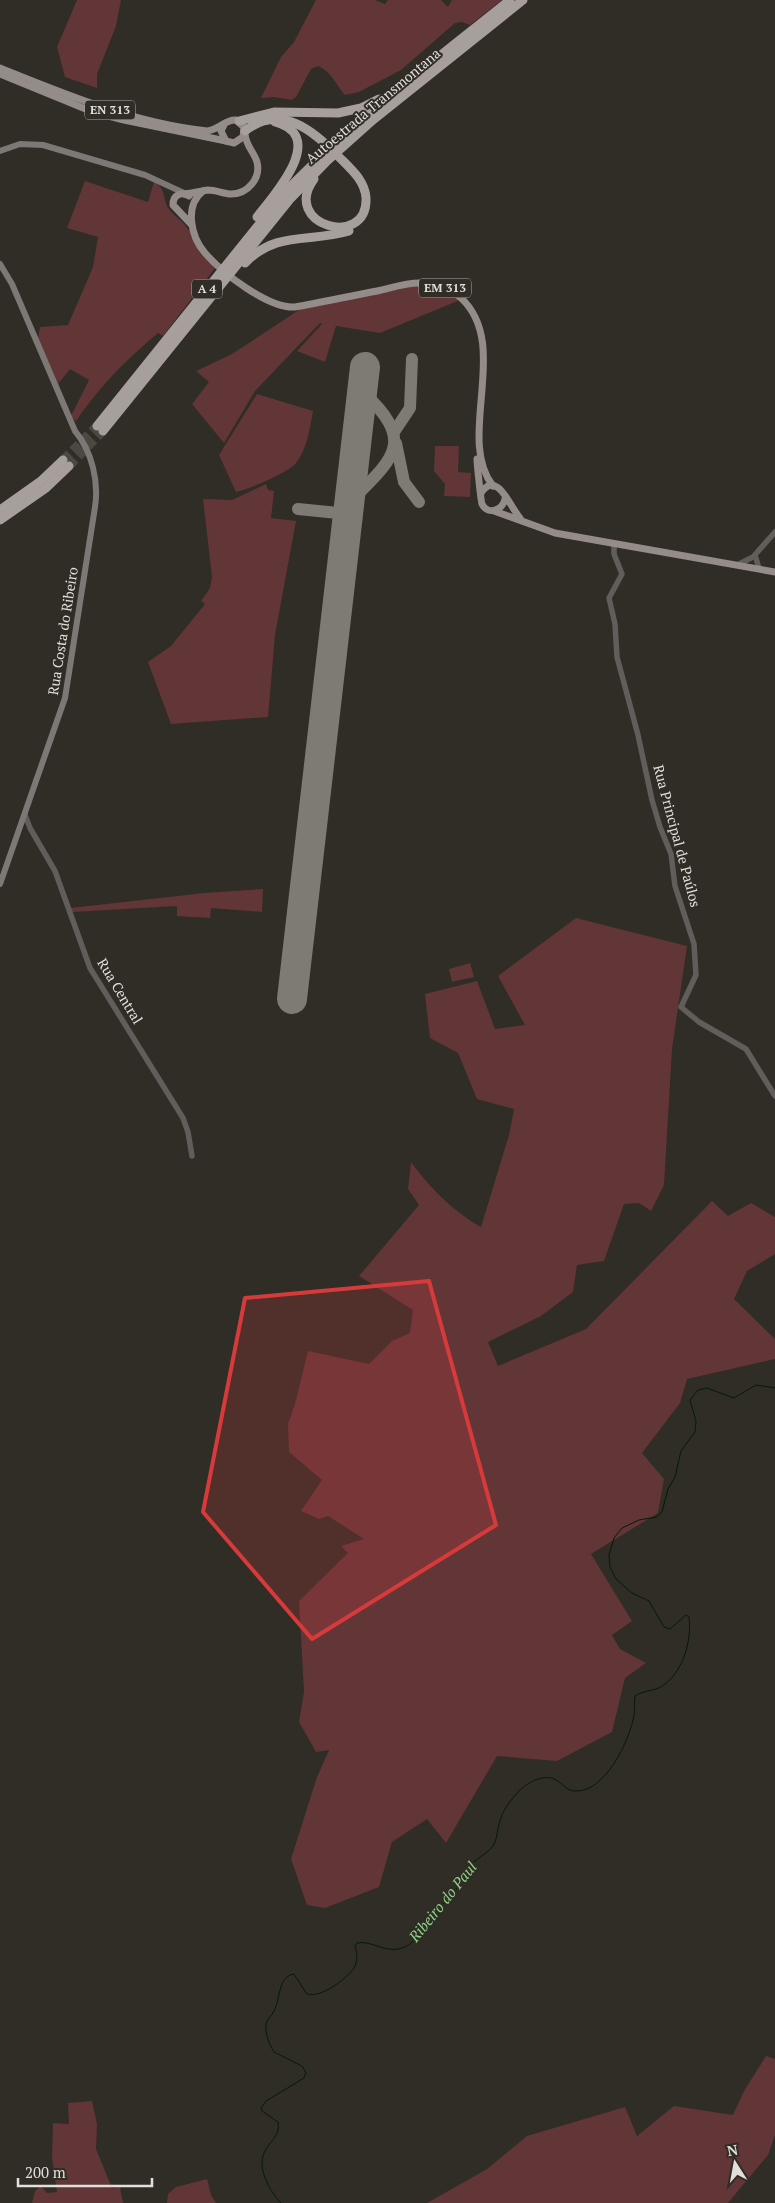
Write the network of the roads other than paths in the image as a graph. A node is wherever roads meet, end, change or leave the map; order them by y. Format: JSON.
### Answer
{"nodes":[{"id":1,"x":510,"y":0,"type":"edge"},
{"id":2,"x":523,"y":0,"type":"edge"},
{"id":3,"x":466,"y":39,"type":"junction"},
{"id":4,"x":0,"y":68,"type":"edge"},
{"id":5,"x":0,"y":74,"type":"edge"},
{"id":6,"x":265,"y":118,"type":"junction"},
{"id":7,"x":239,"y":121,"type":"junction"},
{"id":8,"x":224,"y":125,"type":"junction"},
{"id":9,"x":245,"y":132,"type":"junction"},
{"id":10,"x":226,"y":141,"type":"junction"},
{"id":11,"x":345,"y":142,"type":"junction"},
{"id":12,"x":234,"y":143,"type":"junction"},
{"id":13,"x":248,"y":147,"type":"junction"},
{"id":14,"x":0,"y":151,"type":"edge"},
{"id":15,"x":325,"y":161,"type":"junction"},
{"id":16,"x":164,"y":184,"type":"junction"},
{"id":17,"x":203,"y":192,"type":"junction"},
{"id":18,"x":184,"y":194,"type":"junction"},
{"id":19,"x":173,"y":202,"type":"junction"},
{"id":20,"x":192,"y":206,"type":"junction"},
{"id":21,"x":181,"y":213,"type":"junction"},
{"id":22,"x":192,"y":224,"type":"junction"},
{"id":23,"x":0,"y":264,"type":"edge"},
{"id":24,"x":157,"y":358,"type":"junction"},
{"id":25,"x":100,"y":429,"type":"tunnel mouth"},
{"id":26,"x":480,"y":449,"type":"junction"},
{"id":27,"x":493,"y":486,"type":"junction"},
{"id":28,"x":481,"y":494,"type":"junction"},
{"id":29,"x":505,"y":498,"type":"junction"},
{"id":30,"x":0,"y":510,"type":"edge"},
{"id":31,"x":494,"y":511,"type":"junction"},
{"id":32,"x":0,"y":520,"type":"edge"},
{"id":33,"x":522,"y":520,"type":"junction"},
{"id":34,"x":775,"y":532,"type":"edge"},
{"id":35,"x":614,"y":544,"type":"junction"},
{"id":36,"x":754,"y":557,"type":"junction"},
{"id":37,"x":735,"y":565,"type":"junction"},
{"id":38,"x":750,"y":567,"type":"junction"},
{"id":39,"x":759,"y":569,"type":"junction"},
{"id":40,"x":775,"y":572,"type":"edge"},
{"id":41,"x":25,"y":815,"type":"junction"},
{"id":42,"x":20,"y":829,"type":"junction"},
{"id":43,"x":33,"y":835,"type":"junction"},
{"id":44,"x":0,"y":884,"type":"edge"},
{"id":45,"x":775,"y":1096,"type":"edge"},
{"id":46,"x":192,"y":1156,"type":"dead end"}],
"edges":[{"from":1,"to":3,"type":"highway","name":"Autoestrada Transmontana","number":"A 4"},
{"from":2,"to":3,"type":"highway","name":"Autoestrada Transmontana","number":"A 4"},
{"from":3,"to":6,"type":"highway"},
{"from":3,"to":11,"type":"highway","name":"Autoestrada Transmontana","number":"A 4"},
{"from":3,"to":11,"type":"highway","name":"Autoestrada Transmontana","number":"A 4"},
{"from":4,"to":8,"type":"main road","number":"EN 313"},
{"from":5,"to":10,"type":"main road","number":"EN 313"},
{"from":6,"to":7,"type":"highway"},
{"from":6,"to":9,"type":"highway"},
{"from":6,"to":15,"type":"highway"},
{"from":6,"to":24,"type":"highway"},
{"from":6,"to":24,"type":"highway"},
{"from":7,"to":8,"type":"main road","number":"EN 313"},
{"from":7,"to":9,"type":"main road"},
{"from":8,"to":10,"type":"main road"},
{"from":9,"to":12,"type":"main road"},
{"from":9,"to":13,"type":"main road"},
{"from":10,"to":12,"type":"main road","number":"EN 313"},
{"from":11,"to":15,"type":"highway","name":"Autoestrada Transmontana","number":"A 4"},
{"from":12,"to":13,"type":"main road","number":"EN 313"},
{"from":13,"to":17,"type":"main road"},
{"from":14,"to":16,"type":"main road"},
{"from":15,"to":24,"type":"highway","name":"Autoestrada Transmontana","number":"A 4"},
{"from":16,"to":18,"type":"main road"},
{"from":16,"to":19,"type":"main road"},
{"from":17,"to":18,"type":"main road"},
{"from":17,"to":20,"type":"main road"},
{"from":18,"to":19,"type":"main road"},
{"from":18,"to":20,"type":"main road"},
{"from":19,"to":21,"type":"main road"},
{"from":20,"to":21,"type":"main road"},
{"from":20,"to":22,"type":"main road","number":"EM 313"},
{"from":21,"to":22,"type":"main road","number":"EM 313"},
{"from":22,"to":26,"type":"main road","number":"EM 313"},
{"from":23,"to":41,"type":"main road","name":"Rua Costa do Ribeiro"},
{"from":24,"to":25,"type":"highway","name":"Autoestrada Transmontana","number":"A 4"},
{"from":26,"to":27,"type":"main road","number":"EM 313"},
{"from":26,"to":28,"type":"main road","number":"EM 313"},
{"from":27,"to":28,"type":"main road"},
{"from":27,"to":29,"type":"main road","number":"EM 313"},
{"from":28,"to":31,"type":"main road","number":"EM 313"},
{"from":29,"to":31,"type":"main road"},
{"from":29,"to":33,"type":"main road","number":"EM 313"},
{"from":30,"to":32,"type":"highway"},
{"from":31,"to":33,"type":"main road","number":"EM 313"},
{"from":33,"to":35,"type":"main road","number":"EM 313"},
{"from":34,"to":36,"type":"street"},
{"from":35,"to":37,"type":"main road","number":"EM 313"},
{"from":35,"to":45,"type":"street","name":"Rua Principal de Paúlos"},
{"from":36,"to":37,"type":"street"},
{"from":36,"to":38,"type":"street"},
{"from":36,"to":39,"type":"street"},
{"from":37,"to":38,"type":"main road","number":"EM 313"},
{"from":38,"to":39,"type":"main road","number":"EM 313"},
{"from":39,"to":40,"type":"main road","number":"EM 313"},
{"from":41,"to":42,"type":"main road","name":"Rua Costa do Ribeiro"},
{"from":41,"to":43,"type":"street","name":"Rua Central"},
{"from":42,"to":43,"type":"street"},
{"from":42,"to":44,"type":"main road","name":"Rua Costa do Ribeiro"},
{"from":43,"to":46,"type":"street","name":"Rua Central"}]}
